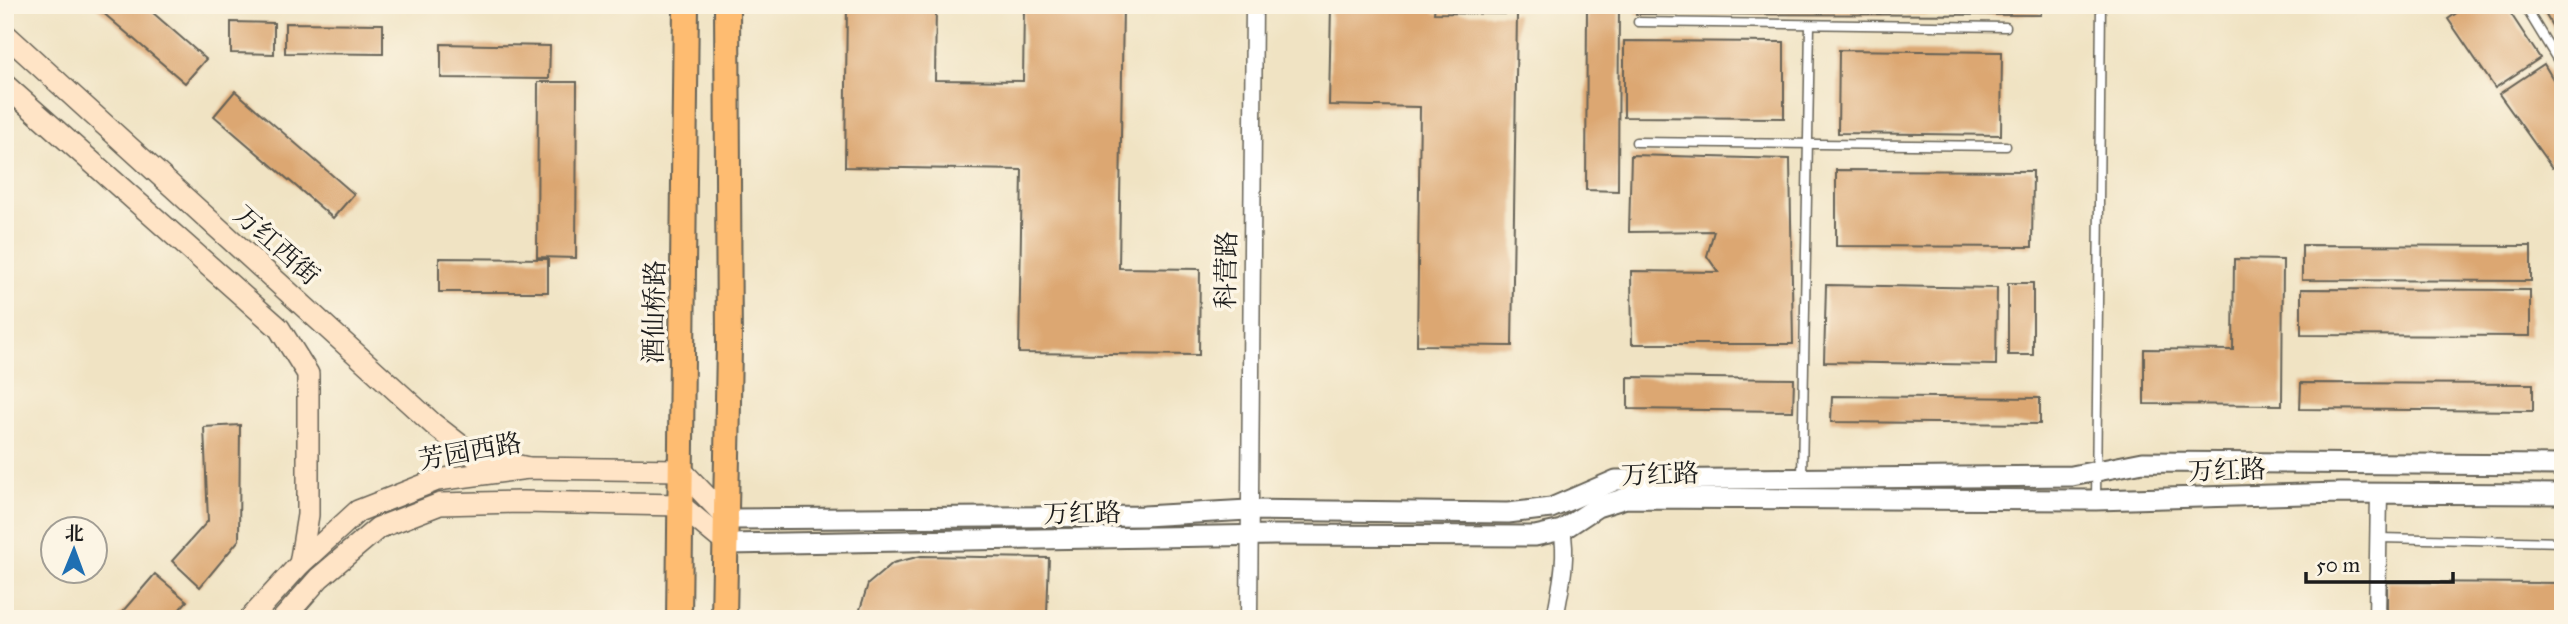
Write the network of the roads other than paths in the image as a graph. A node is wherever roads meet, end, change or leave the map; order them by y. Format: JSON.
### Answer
{"nodes":[{"id":1,"x":686,"y":5,"type":"edge"},
{"id":2,"x":727,"y":5,"type":"edge"},
{"id":3,"x":1254,"y":5,"type":"edge"},
{"id":4,"x":2101,"y":5,"type":"edge"},
{"id":5,"x":2524,"y":5,"type":"edge"},
{"id":6,"x":1638,"y":22,"type":"dead end"},
{"id":7,"x":1810,"y":25,"type":"junction"},
{"id":8,"x":2006,"y":27,"type":"dead end"},
{"id":9,"x":5,"y":34,"type":"edge"},
{"id":10,"x":2563,"y":69,"type":"edge"},
{"id":11,"x":5,"y":85,"type":"edge"},
{"id":12,"x":1636,"y":142,"type":"dead end"},
{"id":13,"x":1810,"y":144,"type":"junction"},
{"id":14,"x":2006,"y":146,"type":"dead end"},
{"id":15,"x":2563,"y":465,"type":"edge"},
{"id":16,"x":528,"y":468,"type":"junction"},
{"id":17,"x":681,"y":470,"type":"junction"},
{"id":18,"x":2096,"y":471,"type":"junction"},
{"id":19,"x":1802,"y":478,"type":"junction"},
{"id":20,"x":2379,"y":494,"type":"junction"},
{"id":21,"x":2563,"y":494,"type":"edge"},
{"id":22,"x":2096,"y":500,"type":"junction"},
{"id":23,"x":680,"y":505,"type":"junction"},
{"id":24,"x":1248,"y":510,"type":"junction"},
{"id":25,"x":1562,"y":530,"type":"junction"},
{"id":26,"x":727,"y":532,"type":"junction"},
{"id":27,"x":1248,"y":536,"type":"junction"},
{"id":28,"x":2379,"y":538,"type":"junction"},
{"id":29,"x":2563,"y":542,"type":"edge"},
{"id":30,"x":300,"y":564,"type":"junction"},
{"id":31,"x":250,"y":619,"type":"edge"},
{"id":32,"x":283,"y":619,"type":"edge"},
{"id":33,"x":679,"y":619,"type":"edge"},
{"id":34,"x":724,"y":619,"type":"edge"},
{"id":35,"x":1249,"y":619,"type":"edge"},
{"id":36,"x":1555,"y":619,"type":"edge"},
{"id":37,"x":2377,"y":619,"type":"edge"}],
"edges":[{"from":1,"to":17,"type":"main road","name":"酒仙桥路"},
{"from":2,"to":26,"type":"main road"},
{"from":3,"to":24,"type":"street","name":"科营路"},
{"from":4,"to":18,"type":"lane"},
{"from":5,"to":10,"type":"lane"},
{"from":6,"to":7,"type":"lane"},
{"from":7,"to":8,"type":"lane"},
{"from":7,"to":13,"type":"lane"},
{"from":9,"to":16,"type":"main road","name":"万红西街"},
{"from":11,"to":30,"type":"main road"},
{"from":12,"to":13,"type":"lane"},
{"from":13,"to":14,"type":"lane"},
{"from":13,"to":19,"type":"lane"},
{"from":15,"to":18,"type":"street","name":"万红路"},
{"from":16,"to":17,"type":"main road","name":"芳园西路"},
{"from":16,"to":30,"type":"main road","name":"芳园西路"},
{"from":17,"to":23,"type":"main road","name":"酒仙桥路"},
{"from":17,"to":26,"type":"main road"},
{"from":18,"to":19,"type":"street","name":"万红路"},
{"from":18,"to":22,"type":"lane"},
{"from":19,"to":24,"type":"street","name":"万红路"},
{"from":20,"to":21,"type":"street","name":"万红路"},
{"from":20,"to":22,"type":"street","name":"万红路"},
{"from":20,"to":28,"type":"street"},
{"from":22,"to":25,"type":"street","name":"万红路"},
{"from":23,"to":26,"type":"main road"},
{"from":23,"to":32,"type":"main road","name":"芳园西路"},
{"from":23,"to":33,"type":"main road","name":"酒仙桥路"},
{"from":24,"to":26,"type":"street","name":"万红路"},
{"from":24,"to":27,"type":"street","name":"科营路"},
{"from":25,"to":27,"type":"street","name":"万红路"},
{"from":25,"to":36,"type":"street"},
{"from":26,"to":27,"type":"street","name":"万红路"},
{"from":26,"to":34,"type":"main road"},
{"from":27,"to":35,"type":"street","name":"科营路"},
{"from":28,"to":29,"type":"lane"},
{"from":28,"to":37,"type":"street"},
{"from":30,"to":31,"type":"main road","name":"芳园西路"}]}
